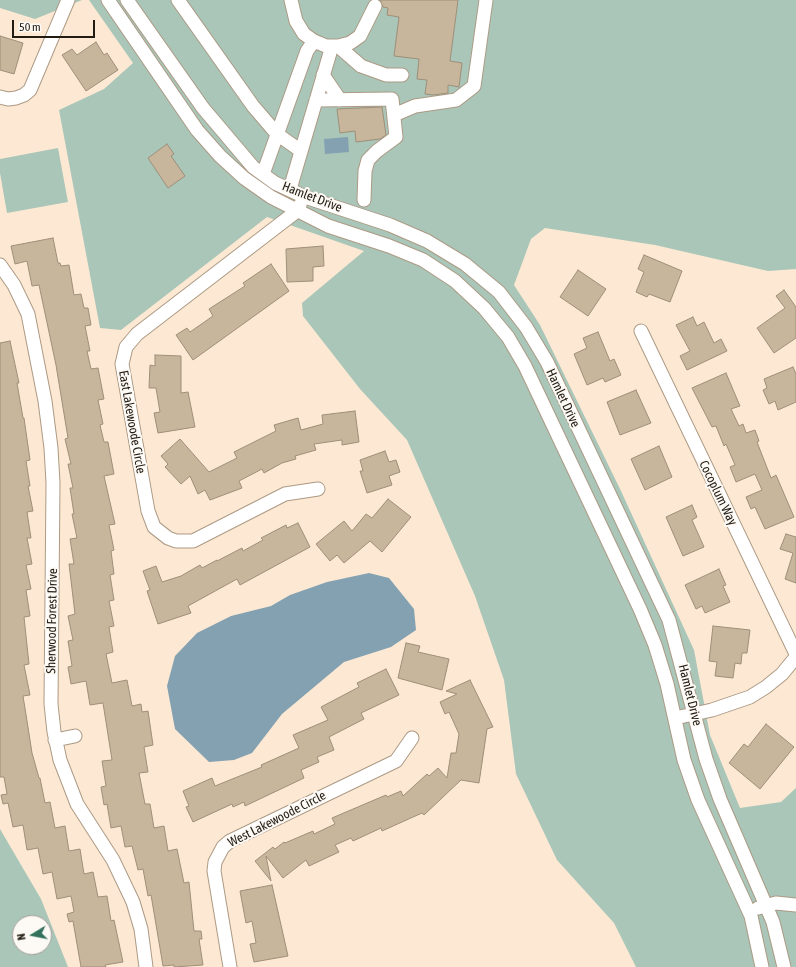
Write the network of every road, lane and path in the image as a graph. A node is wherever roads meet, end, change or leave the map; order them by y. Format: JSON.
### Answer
{"nodes":[{"id":1,"x":68,"y":0,"type":"edge"},
{"id":2,"x":108,"y":0,"type":"edge"},
{"id":3,"x":127,"y":0,"type":"edge"},
{"id":4,"x":178,"y":0,"type":"edge"},
{"id":5,"x":291,"y":0,"type":"edge"},
{"id":6,"x":486,"y":0,"type":"edge"},
{"id":7,"x":375,"y":6,"type":"dead end"},
{"id":8,"x":314,"y":41,"type":"junction"},
{"id":9,"x":335,"y":46,"type":"junction"},
{"id":10,"x":323,"y":75,"type":"junction"},
{"id":11,"x":402,"y":75,"type":"dead end"},
{"id":12,"x":0,"y":97,"type":"edge"},
{"id":13,"x":316,"y":100,"type":"junction"},
{"id":14,"x":340,"y":100,"type":"junction"},
{"id":15,"x":394,"y":115,"type":"junction"},
{"id":16,"x":277,"y":134,"type":"junction"},
{"id":17,"x":301,"y":151,"type":"junction"},
{"id":18,"x":263,"y":174,"type":"junction"},
{"id":19,"x":290,"y":189,"type":"junction"},
{"id":20,"x":305,"y":196,"type":"junction"},
{"id":21,"x":364,"y":200,"type":"junction"},
{"id":22,"x":297,"y":211,"type":"junction"},
{"id":23,"x":352,"y":211,"type":"junction"},
{"id":24,"x":370,"y":218,"type":"junction"},
{"id":25,"x":0,"y":265,"type":"edge"},
{"id":26,"x":641,"y":331,"type":"dead end"},
{"id":27,"x":318,"y":489,"type":"dead end"},
{"id":28,"x":796,"y":656,"type":"edge"},
{"id":29,"x":694,"y":713,"type":"junction"},
{"id":30,"x":674,"y":718,"type":"junction"},
{"id":31,"x":76,"y":736,"type":"dead end"},
{"id":32,"x":412,"y":738,"type":"dead end"},
{"id":33,"x":55,"y":740,"type":"junction"},
{"id":34,"x":796,"y":905,"type":"edge"},
{"id":35,"x":766,"y":906,"type":"junction"},
{"id":36,"x":749,"y":912,"type":"junction"},
{"id":37,"x":146,"y":967,"type":"edge"},
{"id":38,"x":230,"y":967,"type":"edge"},
{"id":39,"x":762,"y":967,"type":"edge"},
{"id":40,"x":784,"y":967,"type":"edge"}],
"edges":[{"from":1,"to":12,"type":"street"},
{"from":2,"to":22,"type":"street","name":"Hamlet Drive"},
{"from":3,"to":18,"type":"street","name":"Hamlet Drive"},
{"from":4,"to":16,"type":"street"},
{"from":5,"to":8,"type":"street"},
{"from":6,"to":15,"type":"street"},
{"from":7,"to":9,"type":"street"},
{"from":8,"to":9,"type":"street"},
{"from":8,"to":16,"type":"street"},
{"from":9,"to":10,"type":"street"},
{"from":9,"to":11,"type":"street"},
{"from":10,"to":13,"type":"street"},
{"from":10,"to":14,"type":"street"},
{"from":13,"to":14,"type":"street"},
{"from":13,"to":17,"type":"street"},
{"from":14,"to":15,"type":"street"},
{"from":15,"to":21,"type":"street"},
{"from":16,"to":17,"type":"street"},
{"from":16,"to":18,"type":"street"},
{"from":17,"to":19,"type":"street"},
{"from":18,"to":19,"type":"street","name":"Hamlet Drive"},
{"from":19,"to":20,"type":"street","name":"Hamlet Drive"},
{"from":20,"to":22,"type":"street","name":"East Lakewoode Circle"},
{"from":20,"to":23,"type":"street","name":"Hamlet Drive"},
{"from":21,"to":23,"type":"street"},
{"from":21,"to":24,"type":"street"},
{"from":22,"to":27,"type":"street","name":"East Lakewoode Circle"},
{"from":22,"to":30,"type":"street","name":"Hamlet Drive"},
{"from":23,"to":24,"type":"street","name":"Hamlet Drive"},
{"from":24,"to":29,"type":"street","name":"Hamlet Drive"},
{"from":25,"to":33,"type":"street","name":"Sherwood Forest Drive"},
{"from":26,"to":28,"type":"street","name":"Cocoplum Way"},
{"from":28,"to":29,"type":"street"},
{"from":29,"to":30,"type":"street"},
{"from":29,"to":35,"type":"street","name":"Hamlet Drive"},
{"from":30,"to":36,"type":"street","name":"Hamlet Drive"},
{"from":31,"to":33,"type":"street"},
{"from":32,"to":38,"type":"street","name":"West Lakewoode Circle"},
{"from":33,"to":37,"type":"street","name":"Sherwood Forest Drive"},
{"from":34,"to":35,"type":"street"},
{"from":35,"to":36,"type":"street"},
{"from":35,"to":40,"type":"street","name":"Hamlet Drive"},
{"from":36,"to":39,"type":"street","name":"Hamlet Drive"}]}
